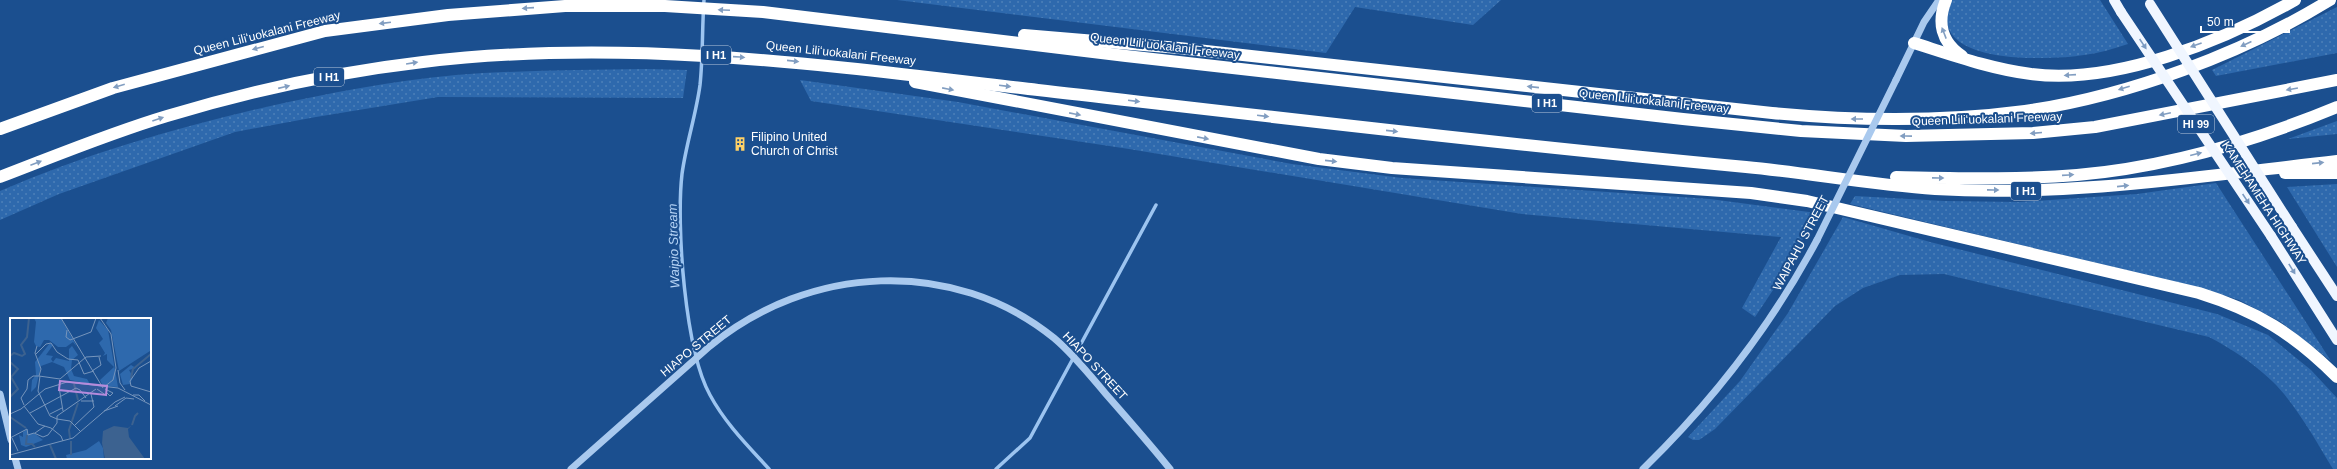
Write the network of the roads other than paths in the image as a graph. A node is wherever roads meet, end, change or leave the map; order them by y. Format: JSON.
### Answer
{"nodes":[{"id":1,"x":1939,"y":0,"type":"edge"},
{"id":2,"x":1946,"y":0,"type":"edge"},
{"id":3,"x":2114,"y":0,"type":"edge"},
{"id":4,"x":2295,"y":0,"type":"edge"},
{"id":5,"x":2330,"y":0,"type":"edge"},
{"id":6,"x":2148,"y":2,"type":"edge"},
{"id":7,"x":858,"y":22,"type":"junction"},
{"id":8,"x":1914,"y":43,"type":"junction"},
{"id":9,"x":1966,"y":59,"type":"junction"},
{"id":10,"x":827,"y":65,"type":"junction"},
{"id":11,"x":2337,"y":80,"type":"edge"},
{"id":12,"x":2337,"y":107,"type":"edge"},
{"id":13,"x":0,"y":129,"type":"edge"},
{"id":14,"x":2337,"y":161,"type":"edge"},
{"id":15,"x":2337,"y":173,"type":"edge"},
{"id":16,"x":2223,"y":174,"type":"junction"},
{"id":17,"x":1829,"y":176,"type":"junction"},
{"id":18,"x":0,"y":177,"type":"edge"},
{"id":19,"x":2337,"y":296,"type":"edge"},
{"id":20,"x":2337,"y":340,"type":"edge"},
{"id":21,"x":2337,"y":377,"type":"edge"},
{"id":22,"x":0,"y":394,"type":"edge"},
{"id":23,"x":10,"y":436,"type":"edge"},
{"id":24,"x":15,"y":459,"type":"edge"},
{"id":25,"x":18,"y":469,"type":"edge"},
{"id":26,"x":571,"y":469,"type":"edge"},
{"id":27,"x":1170,"y":469,"type":"edge"},
{"id":28,"x":1644,"y":469,"type":"edge"}],
"edges":[{"from":1,"to":8,"type":"street","name":"WAIPAHU STREET"},
{"from":9,"to":2,"type":"highway","one_way":true},
{"from":3,"to":20,"type":"main road","name":"KAMEHAMEHA HIGHWAY","number":"HI 99","one_way":true,"bridge":true},
{"from":4,"to":9,"type":"highway","one_way":true},
{"from":5,"to":7,"type":"highway","one_way":true},
{"from":6,"to":19,"type":"main road","name":"KAMEHAMEHA HIGHWAY","number":"HI 99","bridge":true},
{"from":11,"to":7,"type":"highway","name":"Queen Liliʻuokalani Freeway","number":"I H1","one_way":true},
{"from":7,"to":13,"type":"highway","name":"Queen Liliʻuokalani Freeway","number":"I H1","one_way":true},
{"from":8,"to":9,"type":"highway"},
{"from":8,"to":28,"type":"street","name":"WAIPAHU STREET","bridge":true},
{"from":10,"to":17,"type":"highway","name":"Queen Liliʻuokalani Freeway","number":"I H1","one_way":true},
{"from":18,"to":10,"type":"highway","name":"Queen Liliʻuokalani Freeway","number":"I H1","one_way":true},
{"from":10,"to":21,"type":"highway","one_way":true},
{"from":17,"to":12,"type":"highway","one_way":true},
{"from":16,"to":14,"type":"highway","name":"Queen Liliʻuokalani Freeway","number":"I H1","one_way":true},
{"from":15,"to":16,"type":"highway"},
{"from":17,"to":16,"type":"highway","name":"Queen Liliʻuokalani Freeway","number":"I H1","one_way":true},
{"from":22,"to":23,"type":"street"},
{"from":24,"to":25,"type":"street"},
{"from":26,"to":27,"type":"street","name":"HIAPO STREET"}]}
